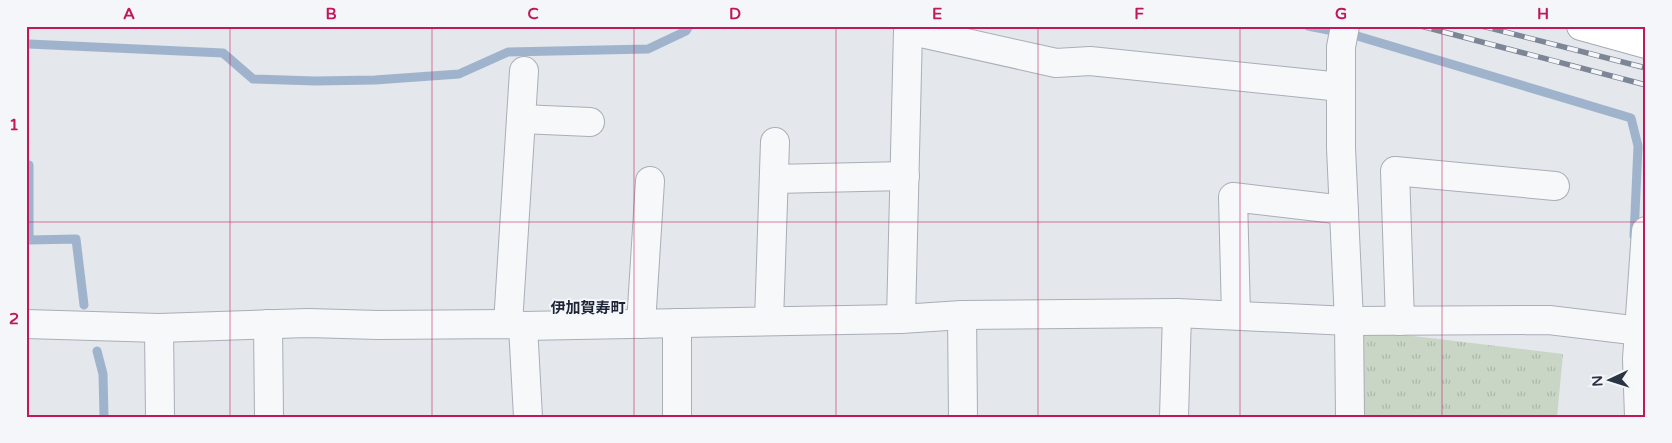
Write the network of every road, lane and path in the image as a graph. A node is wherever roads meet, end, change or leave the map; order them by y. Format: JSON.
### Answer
{"nodes":[{"id":1,"x":1345,"y":26,"type":"edge"},
{"id":2,"x":1581,"y":26,"type":"edge"},
{"id":3,"x":1646,"y":44,"type":"edge"},
{"id":4,"x":524,"y":71,"type":"dead end"},
{"id":5,"x":1341,"y":87,"type":"junction"},
{"id":6,"x":521,"y":119,"type":"junction"},
{"id":7,"x":590,"y":122,"type":"dead end"},
{"id":8,"x":775,"y":142,"type":"dead end"},
{"id":9,"x":904,"y":176,"type":"junction"},
{"id":10,"x":774,"y":179,"type":"junction"},
{"id":11,"x":650,"y":181,"type":"dead end"},
{"id":12,"x":1555,"y":186,"type":"dead end"},
{"id":13,"x":1344,"y":210,"type":"junction"},
{"id":14,"x":1646,"y":231,"type":"edge"},
{"id":15,"x":1176,"y":313,"type":"junction"},
{"id":16,"x":962,"y":315,"type":"junction"},
{"id":17,"x":1236,"y":315,"type":"junction"},
{"id":18,"x":901,"y":319,"type":"junction"},
{"id":19,"x":769,"y":321,"type":"junction"},
{"id":20,"x":1349,"y":321,"type":"junction"},
{"id":21,"x":1400,"y":321,"type":"junction"},
{"id":22,"x":677,"y":323,"type":"junction"},
{"id":23,"x":26,"y":324,"type":"edge"},
{"id":24,"x":268,"y":324,"type":"junction"},
{"id":25,"x":641,"y":324,"type":"junction"},
{"id":26,"x":515,"y":325,"type":"junction"},
{"id":27,"x":159,"y":328,"type":"junction"},
{"id":28,"x":1640,"y":331,"type":"junction"},
{"id":29,"x":1642,"y":358,"type":"edge"},
{"id":30,"x":160,"y":417,"type":"edge"},
{"id":31,"x":269,"y":417,"type":"edge"},
{"id":32,"x":528,"y":417,"type":"edge"},
{"id":33,"x":677,"y":417,"type":"edge"},
{"id":34,"x":963,"y":417,"type":"edge"},
{"id":35,"x":1174,"y":417,"type":"edge"},
{"id":36,"x":1350,"y":417,"type":"edge"},
{"id":37,"x":1638,"y":417,"type":"edge"}],
"edges":[{"from":1,"to":5,"type":"street"},
{"from":2,"to":3,"type":"main road"},
{"from":4,"to":6,"type":"street"},
{"from":5,"to":9,"type":"street"},
{"from":5,"to":13,"type":"street"},
{"from":6,"to":7,"type":"street"},
{"from":6,"to":26,"type":"street"},
{"from":8,"to":10,"type":"street"},
{"from":9,"to":10,"type":"street"},
{"from":9,"to":18,"type":"street"},
{"from":10,"to":19,"type":"street"},
{"from":11,"to":25,"type":"street"},
{"from":12,"to":21,"type":"street"},
{"from":13,"to":17,"type":"street"},
{"from":13,"to":20,"type":"street"},
{"from":14,"to":28,"type":"street"},
{"from":15,"to":16,"type":"street"},
{"from":15,"to":17,"type":"street"},
{"from":15,"to":35,"type":"street"},
{"from":16,"to":18,"type":"street"},
{"from":16,"to":34,"type":"street"},
{"from":17,"to":20,"type":"street"},
{"from":18,"to":19,"type":"street"},
{"from":19,"to":22,"type":"street"},
{"from":20,"to":21,"type":"street"},
{"from":20,"to":36,"type":"street"},
{"from":21,"to":28,"type":"street"},
{"from":22,"to":25,"type":"street"},
{"from":22,"to":33,"type":"street"},
{"from":23,"to":27,"type":"street"},
{"from":24,"to":26,"type":"street"},
{"from":24,"to":27,"type":"street"},
{"from":24,"to":31,"type":"street"},
{"from":25,"to":26,"type":"street"},
{"from":26,"to":32,"type":"street"},
{"from":27,"to":30,"type":"street"},
{"from":28,"to":29,"type":"street"},
{"from":29,"to":37,"type":"street"}]}
